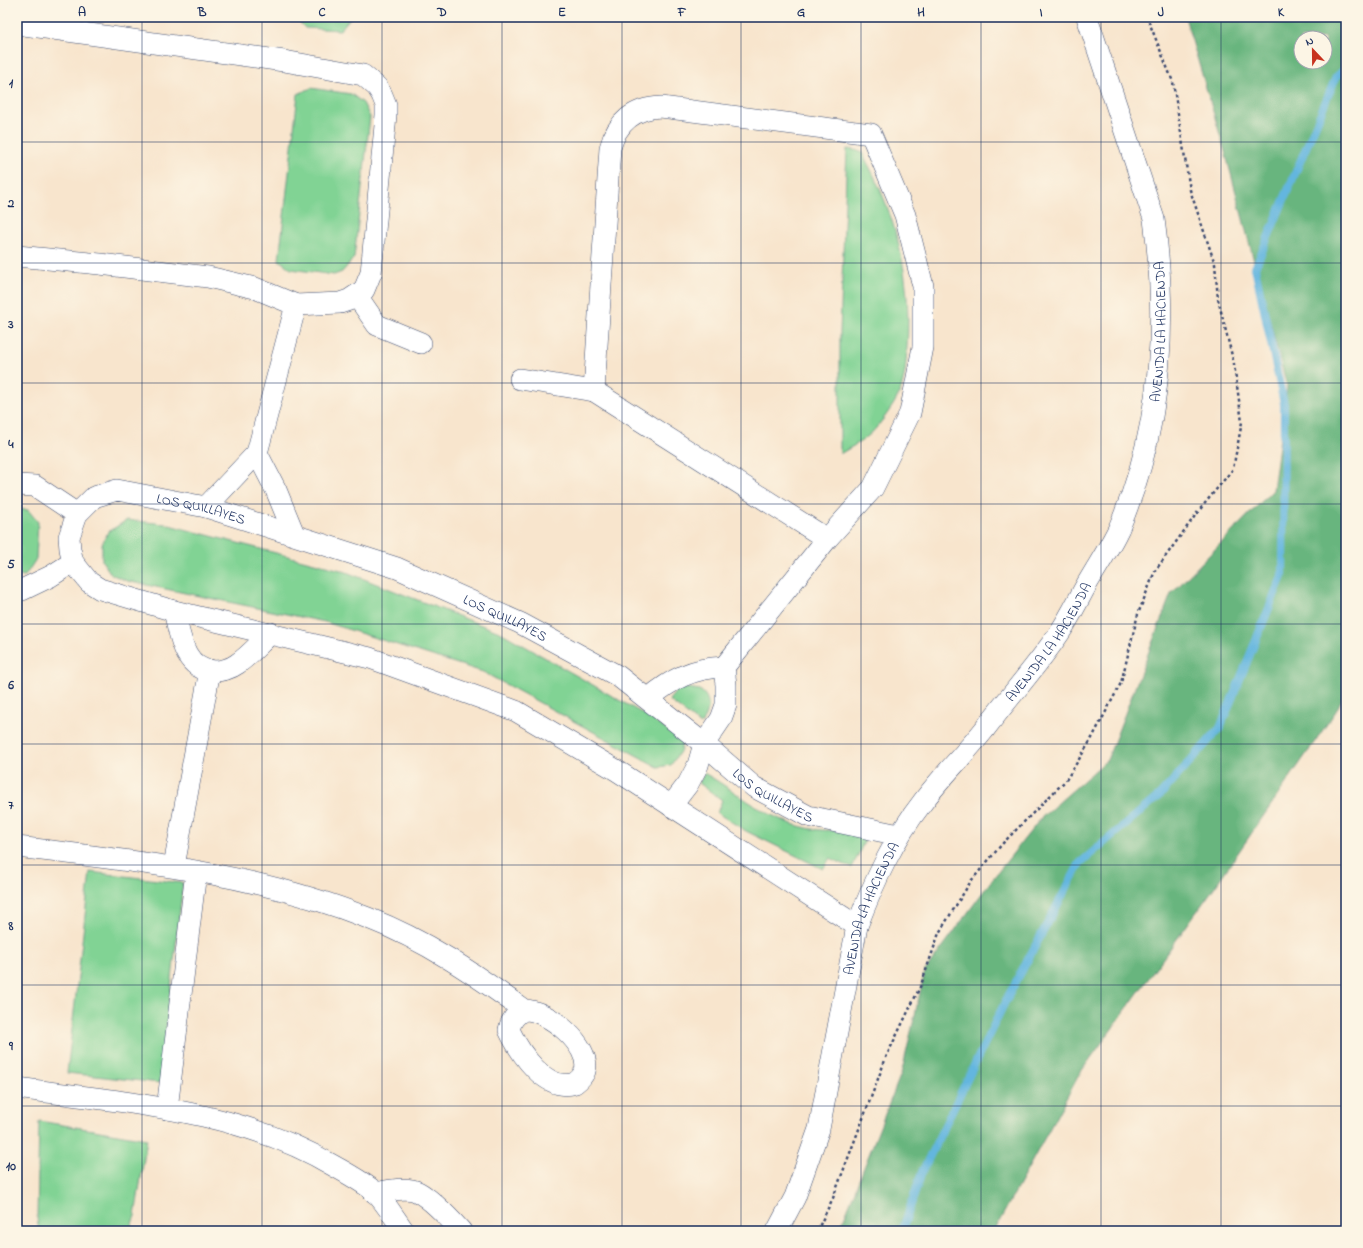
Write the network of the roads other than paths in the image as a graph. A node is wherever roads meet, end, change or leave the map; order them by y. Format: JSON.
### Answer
{"nodes":[{"id":1,"x":1088,"y":17,"type":"edge"},
{"id":2,"x":17,"y":24,"type":"edge"},
{"id":3,"x":17,"y":256,"type":"edge"},
{"id":4,"x":357,"y":296,"type":"junction"},
{"id":5,"x":296,"y":304,"type":"junction"},
{"id":6,"x":421,"y":343,"type":"dead end"},
{"id":7,"x":520,"y":379,"type":"dead end"},
{"id":8,"x":594,"y":391,"type":"junction"},
{"id":9,"x":257,"y":453,"type":"junction"},
{"id":10,"x":17,"y":485,"type":"edge"},
{"id":11,"x":206,"y":507,"type":"junction"},
{"id":12,"x":77,"y":514,"type":"junction"},
{"id":13,"x":294,"y":534,"type":"junction"},
{"id":14,"x":827,"y":539,"type":"junction"},
{"id":15,"x":73,"y":562,"type":"junction"},
{"id":16,"x":17,"y":590,"type":"edge"},
{"id":17,"x":174,"y":611,"type":"junction"},
{"id":18,"x":271,"y":633,"type":"junction"},
{"id":19,"x":724,"y":667,"type":"junction"},
{"id":20,"x":210,"y":670,"type":"junction"},
{"id":21,"x":648,"y":699,"type":"junction"},
{"id":22,"x":704,"y":744,"type":"junction"},
{"id":23,"x":671,"y":806,"type":"junction"},
{"id":24,"x":900,"y":834,"type":"junction"},
{"id":25,"x":17,"y":847,"type":"edge"},
{"id":26,"x":174,"y":866,"type":"junction"},
{"id":27,"x":196,"y":872,"type":"junction"},
{"id":28,"x":857,"y":926,"type":"junction"},
{"id":29,"x":524,"y":1010,"type":"dead end"},
{"id":30,"x":17,"y":1088,"type":"edge"},
{"id":31,"x":167,"y":1109,"type":"junction"},
{"id":32,"x":375,"y":1193,"type":"junction"},
{"id":33,"x":404,"y":1231,"type":"edge"},
{"id":34,"x":461,"y":1231,"type":"edge"},
{"id":35,"x":777,"y":1231,"type":"edge"}],
"edges":[{"from":1,"to":24,"type":"street","name":"AVENIDA LA HACIENDA"},
{"from":2,"to":4,"type":"street"},
{"from":3,"to":5,"type":"street"},
{"from":4,"to":5,"type":"street"},
{"from":4,"to":6,"type":"street"},
{"from":5,"to":9,"type":"street"},
{"from":7,"to":8,"type":"street"},
{"from":8,"to":14,"type":"street"},
{"from":8,"to":14,"type":"street"},
{"from":9,"to":11,"type":"street"},
{"from":9,"to":13,"type":"street"},
{"from":10,"to":12,"type":"street"},
{"from":11,"to":12,"type":"street","name":"LOS QUILLAYES"},
{"from":11,"to":13,"type":"street","name":"LOS QUILLAYES"},
{"from":12,"to":15,"type":"street","name":"LOS QUILLAYES"},
{"from":13,"to":21,"type":"street","name":"LOS QUILLAYES"},
{"from":14,"to":19,"type":"street"},
{"from":15,"to":16,"type":"street"},
{"from":15,"to":17,"type":"street","name":"LOS QUILLAYES"},
{"from":17,"to":18,"type":"street","name":"LOS QUILLAYES"},
{"from":17,"to":20,"type":"street"},
{"from":18,"to":20,"type":"street"},
{"from":18,"to":23,"type":"street","name":"LOS QUILLAYES"},
{"from":19,"to":21,"type":"street"},
{"from":19,"to":22,"type":"street"},
{"from":20,"to":26,"type":"street"},
{"from":21,"to":22,"type":"street","name":"LOS QUILLAYES"},
{"from":22,"to":23,"type":"street"},
{"from":22,"to":24,"type":"street","name":"LOS QUILLAYES"},
{"from":23,"to":28,"type":"street","name":"LOS QUILLAYES"},
{"from":24,"to":28,"type":"street","name":"AVENIDA LA HACIENDA"},
{"from":25,"to":26,"type":"street"},
{"from":26,"to":27,"type":"street"},
{"from":27,"to":29,"type":"street"},
{"from":27,"to":31,"type":"street"},
{"from":28,"to":35,"type":"street","name":"AVENIDA LA HACIENDA"},
{"from":30,"to":31,"type":"street"},
{"from":31,"to":32,"type":"street"},
{"from":32,"to":33,"type":"street"},
{"from":32,"to":34,"type":"street"}]}
